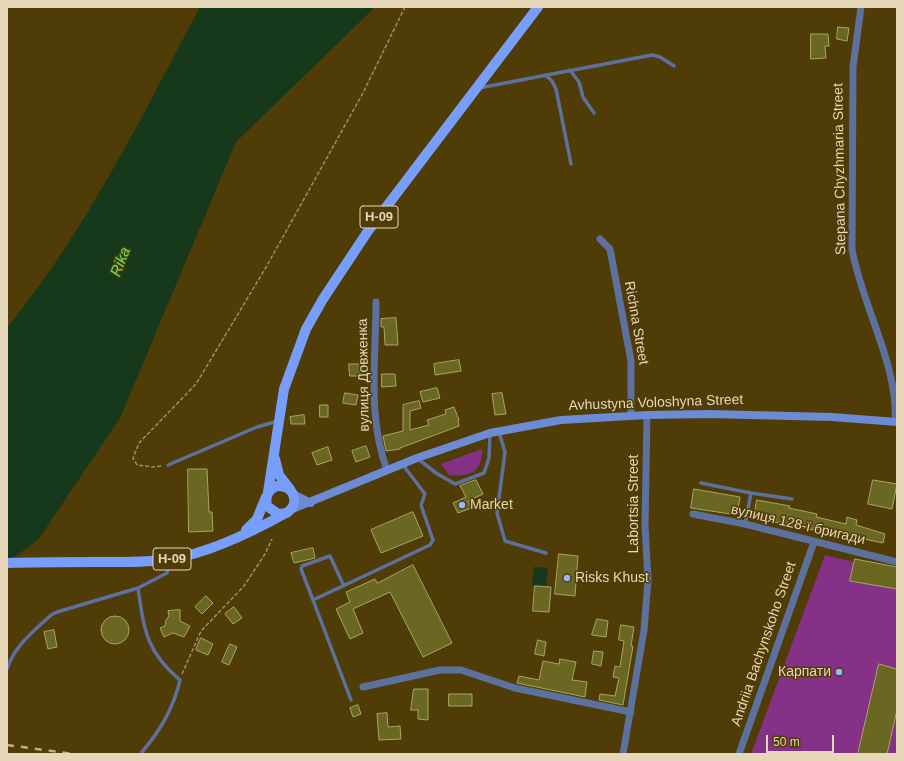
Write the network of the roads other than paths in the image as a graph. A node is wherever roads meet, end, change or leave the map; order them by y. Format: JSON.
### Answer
{"nodes":[{"id":1,"x":538,"y":7,"type":"edge"},
{"id":2,"x":861,"y":7,"type":"edge"},
{"id":3,"x":674,"y":66,"type":"dead end"},
{"id":4,"x":570,"y":70,"type":"junction"},
{"id":5,"x":545,"y":75,"type":"junction"},
{"id":6,"x":476,"y":89,"type":"junction"},
{"id":7,"x":594,"y":113,"type":"dead end"},
{"id":8,"x":571,"y":164,"type":"dead end"},
{"id":9,"x":600,"y":239,"type":"dead end"},
{"id":10,"x":376,"y":302,"type":"dead end"},
{"id":11,"x":631,"y":415,"type":"junction"},
{"id":12,"x":647,"y":415,"type":"junction"},
{"id":13,"x":279,"y":421,"type":"junction"},
{"id":14,"x":896,"y":422,"type":"edge"},
{"id":15,"x":499,"y":431,"type":"junction"},
{"id":16,"x":490,"y":433,"type":"junction"},
{"id":17,"x":274,"y":454,"type":"junction"},
{"id":18,"x":417,"y":458,"type":"junction"},
{"id":19,"x":403,"y":464,"type":"junction"},
{"id":20,"x":168,"y":466,"type":"road end"},
{"id":21,"x":387,"y":470,"type":"junction"},
{"id":22,"x":701,"y":483,"type":"dead end"},
{"id":23,"x":292,"y":492,"type":"junction"},
{"id":24,"x":752,"y":493,"type":"junction"},
{"id":25,"x":267,"y":495,"type":"junction"},
{"id":26,"x":792,"y":499,"type":"dead end"},
{"id":27,"x":311,"y":503,"type":"junction"},
{"id":28,"x":288,"y":511,"type":"junction"},
{"id":29,"x":693,"y":514,"type":"dead end"},
{"id":30,"x":745,"y":524,"type":"junction"},
{"id":31,"x":244,"y":534,"type":"junction"},
{"id":32,"x":814,"y":542,"type":"junction"},
{"id":33,"x":546,"y":553,"type":"dead end"},
{"id":34,"x":171,"y":559,"type":"junction"},
{"id":35,"x":897,"y":562,"type":"edge"},
{"id":36,"x":7,"y":563,"type":"edge"},
{"id":37,"x":344,"y":586,"type":"junction"},
{"id":38,"x":138,"y":588,"type":"junction"},
{"id":39,"x":313,"y":600,"type":"junction"},
{"id":40,"x":7,"y":669,"type":"edge"},
{"id":41,"x":363,"y":687,"type":"dead end"},
{"id":42,"x":351,"y":700,"type":"dead end"},
{"id":43,"x":631,"y":712,"type":"junction"},
{"id":44,"x":142,"y":752,"type":"dead end"},
{"id":45,"x":622,"y":754,"type":"edge"},
{"id":46,"x":739,"y":754,"type":"edge"}],
"edges":[{"from":1,"to":6,"type":"main road","number":"Н-09"},
{"from":2,"to":14,"type":"street","name":"Stepana Chyzhmaria Street"},
{"from":3,"to":4,"type":"lane"},
{"from":4,"to":5,"type":"lane"},
{"from":4,"to":7,"type":"lane"},
{"from":5,"to":6,"type":"lane"},
{"from":5,"to":8,"type":"lane"},
{"from":6,"to":13,"type":"main road","number":"Н-09"},
{"from":9,"to":11,"type":"street","name":"Richna Street"},
{"from":10,"to":21,"type":"street","name":"вулиця Довженка"},
{"from":11,"to":12,"type":"main road","name":"Avhustyna Voloshyna Street"},
{"from":11,"to":15,"type":"main road","name":"Avhustyna Voloshyna Street"},
{"from":12,"to":14,"type":"main road","name":"Avhustyna Voloshyna Street"},
{"from":12,"to":43,"type":"street","name":"Labortsia Street"},
{"from":13,"to":17,"type":"main road","number":"Н-09"},
{"from":13,"to":20,"type":"lane"},
{"from":15,"to":16,"type":"main road","name":"Avhustyna Voloshyna Street"},
{"from":15,"to":33,"type":"lane"},
{"from":16,"to":18,"type":"main road","name":"Avhustyna Voloshyna Street"},
{"from":16,"to":18,"type":"lane"},
{"from":17,"to":23,"type":"main road","number":"Н-09"},
{"from":17,"to":25,"type":"main road","number":"Н-09"},
{"from":18,"to":19,"type":"main road","name":"Avhustyna Voloshyna Street"},
{"from":19,"to":21,"type":"main road","name":"Avhustyna Voloshyna Street"},
{"from":19,"to":37,"type":"lane"},
{"from":21,"to":27,"type":"main road","name":"Avhustyna Voloshyna Street"},
{"from":22,"to":24,"type":"lane"},
{"from":23,"to":25,"type":"main road"},
{"from":23,"to":27,"type":"main road"},
{"from":23,"to":28,"type":"main road"},
{"from":24,"to":26,"type":"lane"},
{"from":24,"to":30,"type":"lane"},
{"from":25,"to":28,"type":"main road"},
{"from":25,"to":31,"type":"main road","number":"Н-09"},
{"from":27,"to":28,"type":"main road","name":"Avhustyna Voloshyna Street"},
{"from":28,"to":31,"type":"main road","name":"Avhustyna Voloshyna Street","number":"Н-09"},
{"from":29,"to":30,"type":"street","name":"вулиця 128-ї бригади"},
{"from":30,"to":32,"type":"street","name":"вулиця 128-ї бригади"},
{"from":31,"to":34,"type":"main road","name":"Avhustyna Voloshyna Street","number":"Н-09"},
{"from":32,"to":35,"type":"street","name":"вулиця 128-ї бригади"},
{"from":32,"to":46,"type":"street","name":"Andriia Bachynskoho Street"},
{"from":34,"to":36,"type":"main road","name":"Avhustyna Voloshyna Street","number":"Н-09"},
{"from":34,"to":38,"type":"lane"},
{"from":37,"to":39,"type":"lane"},
{"from":37,"to":39,"type":"lane"},
{"from":38,"to":40,"type":"lane"},
{"from":38,"to":44,"type":"lane"},
{"from":39,"to":42,"type":"lane"},
{"from":41,"to":43,"type":"street"},
{"from":43,"to":45,"type":"street","name":"Labortsia Street"}]}
